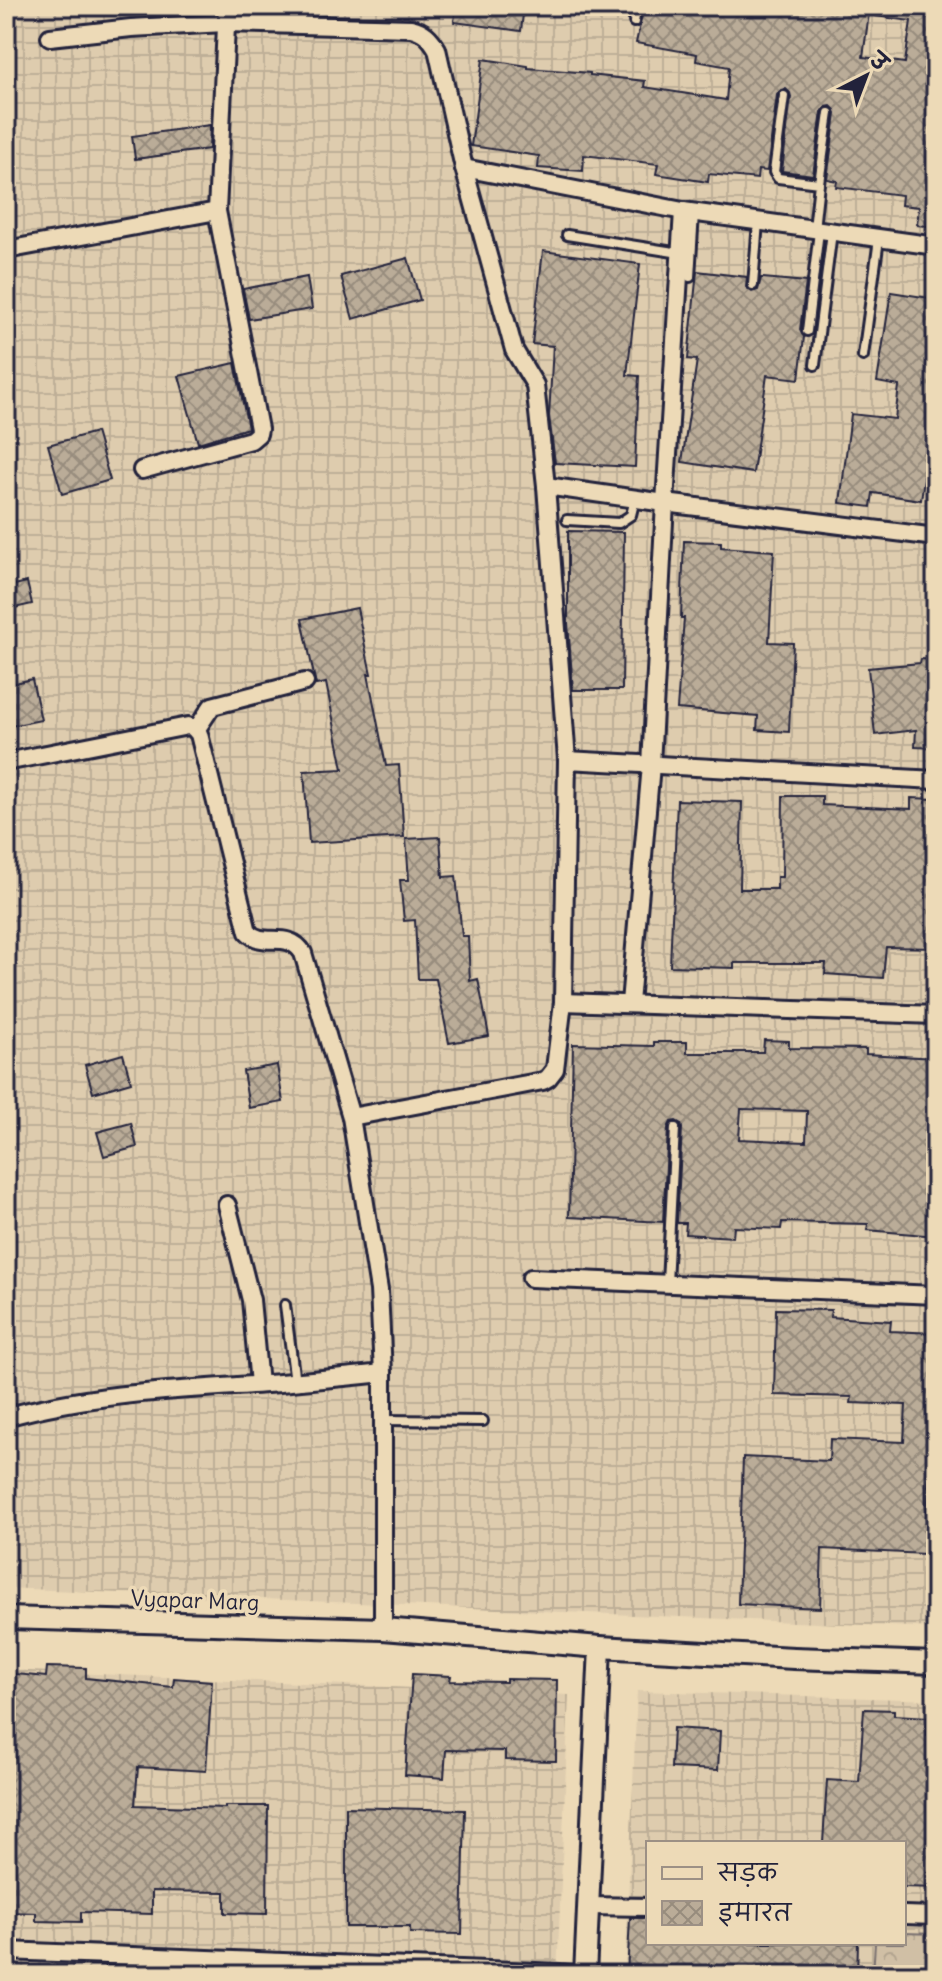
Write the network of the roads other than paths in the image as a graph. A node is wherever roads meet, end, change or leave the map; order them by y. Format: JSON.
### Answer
{"nodes":[{"id":1,"x":637,"y":6,"type":"edge"},
{"id":2,"x":226,"y":15,"type":"edge"},
{"id":3,"x":634,"y":22,"type":"dead end"},
{"id":4,"x":50,"y":37,"type":"dead end"},
{"id":5,"x":784,"y":96,"type":"dead end"},
{"id":6,"x":829,"y":113,"type":"dead end"},
{"id":7,"x":464,"y":168,"type":"junction"},
{"id":8,"x":819,"y":183,"type":"junction"},
{"id":9,"x":217,"y":211,"type":"junction"},
{"id":10,"x":688,"y":212,"type":"junction"},
{"id":11,"x":758,"y":221,"type":"junction"},
{"id":12,"x":822,"y":230,"type":"junction"},
{"id":13,"x":567,"y":235,"type":"dead end"},
{"id":14,"x":879,"y":238,"type":"junction"},
{"id":15,"x":936,"y":246,"type":"edge"},
{"id":16,"x":6,"y":250,"type":"edge"},
{"id":17,"x":680,"y":253,"type":"junction"},
{"id":18,"x":690,"y":277,"type":"dead end"},
{"id":19,"x":753,"y":285,"type":"dead end"},
{"id":20,"x":807,"y":331,"type":"dead end"},
{"id":21,"x":863,"y":356,"type":"dead end"},
{"id":22,"x":815,"y":365,"type":"dead end"},
{"id":23,"x":142,"y":470,"type":"dead end"},
{"id":24,"x":546,"y":486,"type":"junction"},
{"id":25,"x":635,"y":499,"type":"junction"},
{"id":26,"x":665,"y":503,"type":"junction"},
{"id":27,"x":567,"y":520,"type":"dead end"},
{"id":28,"x":936,"y":537,"type":"edge"},
{"id":29,"x":305,"y":682,"type":"dead end"},
{"id":30,"x":196,"y":730,"type":"junction"},
{"id":31,"x":567,"y":760,"type":"junction"},
{"id":32,"x":6,"y":762,"type":"edge"},
{"id":33,"x":651,"y":765,"type":"junction"},
{"id":34,"x":936,"y":780,"type":"edge"},
{"id":35,"x":563,"y":1002,"type":"junction"},
{"id":36,"x":630,"y":1003,"type":"junction"},
{"id":37,"x":936,"y":1015,"type":"edge"},
{"id":38,"x":351,"y":1117,"type":"junction"},
{"id":39,"x":675,"y":1128,"type":"dead end"},
{"id":40,"x":227,"y":1205,"type":"dead end"},
{"id":41,"x":531,"y":1278,"type":"dead end"},
{"id":42,"x":667,"y":1283,"type":"junction"},
{"id":43,"x":936,"y":1295,"type":"edge"},
{"id":44,"x":285,"y":1305,"type":"dead end"},
{"id":45,"x":383,"y":1373,"type":"junction"},
{"id":46,"x":295,"y":1382,"type":"junction"},
{"id":47,"x":259,"y":1384,"type":"junction"},
{"id":48,"x":6,"y":1417,"type":"edge"},
{"id":49,"x":383,"y":1420,"type":"junction"},
{"id":50,"x":483,"y":1421,"type":"dead end"},
{"id":51,"x":6,"y":1618,"type":"edge"},
{"id":52,"x":383,"y":1629,"type":"junction"},
{"id":53,"x":600,"y":1647,"type":"junction"},
{"id":54,"x":936,"y":1663,"type":"edge"},
{"id":55,"x":587,"y":1906,"type":"junction"},
{"id":56,"x":646,"y":1907,"type":"edge"},
{"id":57,"x":906,"y":1915,"type":"edge"},
{"id":58,"x":936,"y":1916,"type":"edge"},
{"id":59,"x":6,"y":1951,"type":"edge"},
{"id":60,"x":585,"y":1975,"type":"edge"}],
"edges":[{"from":1,"to":3,"type":"lane"},
{"from":2,"to":4,"type":"street"},
{"from":2,"to":7,"type":"street"},
{"from":2,"to":9,"type":"street"},
{"from":5,"to":8,"type":"lane"},
{"from":6,"to":8,"type":"lane"},
{"from":7,"to":10,"type":"street"},
{"from":7,"to":24,"type":"street"},
{"from":8,"to":12,"type":"lane"},
{"from":9,"to":16,"type":"street"},
{"from":9,"to":23,"type":"street"},
{"from":10,"to":11,"type":"street"},
{"from":10,"to":17,"type":"street"},
{"from":10,"to":18,"type":"lane"},
{"from":11,"to":12,"type":"street"},
{"from":11,"to":19,"type":"lane"},
{"from":12,"to":14,"type":"street"},
{"from":12,"to":20,"type":"lane"},
{"from":12,"to":22,"type":"lane"},
{"from":13,"to":17,"type":"lane"},
{"from":14,"to":15,"type":"street"},
{"from":14,"to":21,"type":"lane"},
{"from":17,"to":26,"type":"street"},
{"from":24,"to":25,"type":"street"},
{"from":24,"to":31,"type":"street"},
{"from":25,"to":26,"type":"street"},
{"from":25,"to":27,"type":"lane"},
{"from":26,"to":28,"type":"street"},
{"from":26,"to":33,"type":"street"},
{"from":29,"to":30,"type":"street"},
{"from":30,"to":32,"type":"street"},
{"from":30,"to":38,"type":"street"},
{"from":31,"to":33,"type":"street"},
{"from":31,"to":35,"type":"street"},
{"from":33,"to":34,"type":"street"},
{"from":33,"to":36,"type":"street"},
{"from":35,"to":36,"type":"street"},
{"from":35,"to":38,"type":"street"},
{"from":36,"to":37,"type":"street"},
{"from":38,"to":45,"type":"street"},
{"from":39,"to":42,"type":"lane"},
{"from":40,"to":47,"type":"street"},
{"from":41,"to":42,"type":"street"},
{"from":42,"to":43,"type":"street"},
{"from":44,"to":46,"type":"lane"},
{"from":45,"to":46,"type":"street"},
{"from":45,"to":49,"type":"street"},
{"from":46,"to":47,"type":"street"},
{"from":47,"to":48,"type":"street"},
{"from":49,"to":50,"type":"lane"},
{"from":49,"to":52,"type":"street"},
{"from":51,"to":52,"type":"street","name":"Vyapar Marg"},
{"from":52,"to":53,"type":"street","name":"Vyapar Marg"},
{"from":53,"to":54,"type":"street","name":"Vyapar Marg"},
{"from":53,"to":55,"type":"street"},
{"from":55,"to":56,"type":"street"},
{"from":55,"to":60,"type":"street"},
{"from":57,"to":58,"type":"street"},
{"from":59,"to":60,"type":"street"}]}
